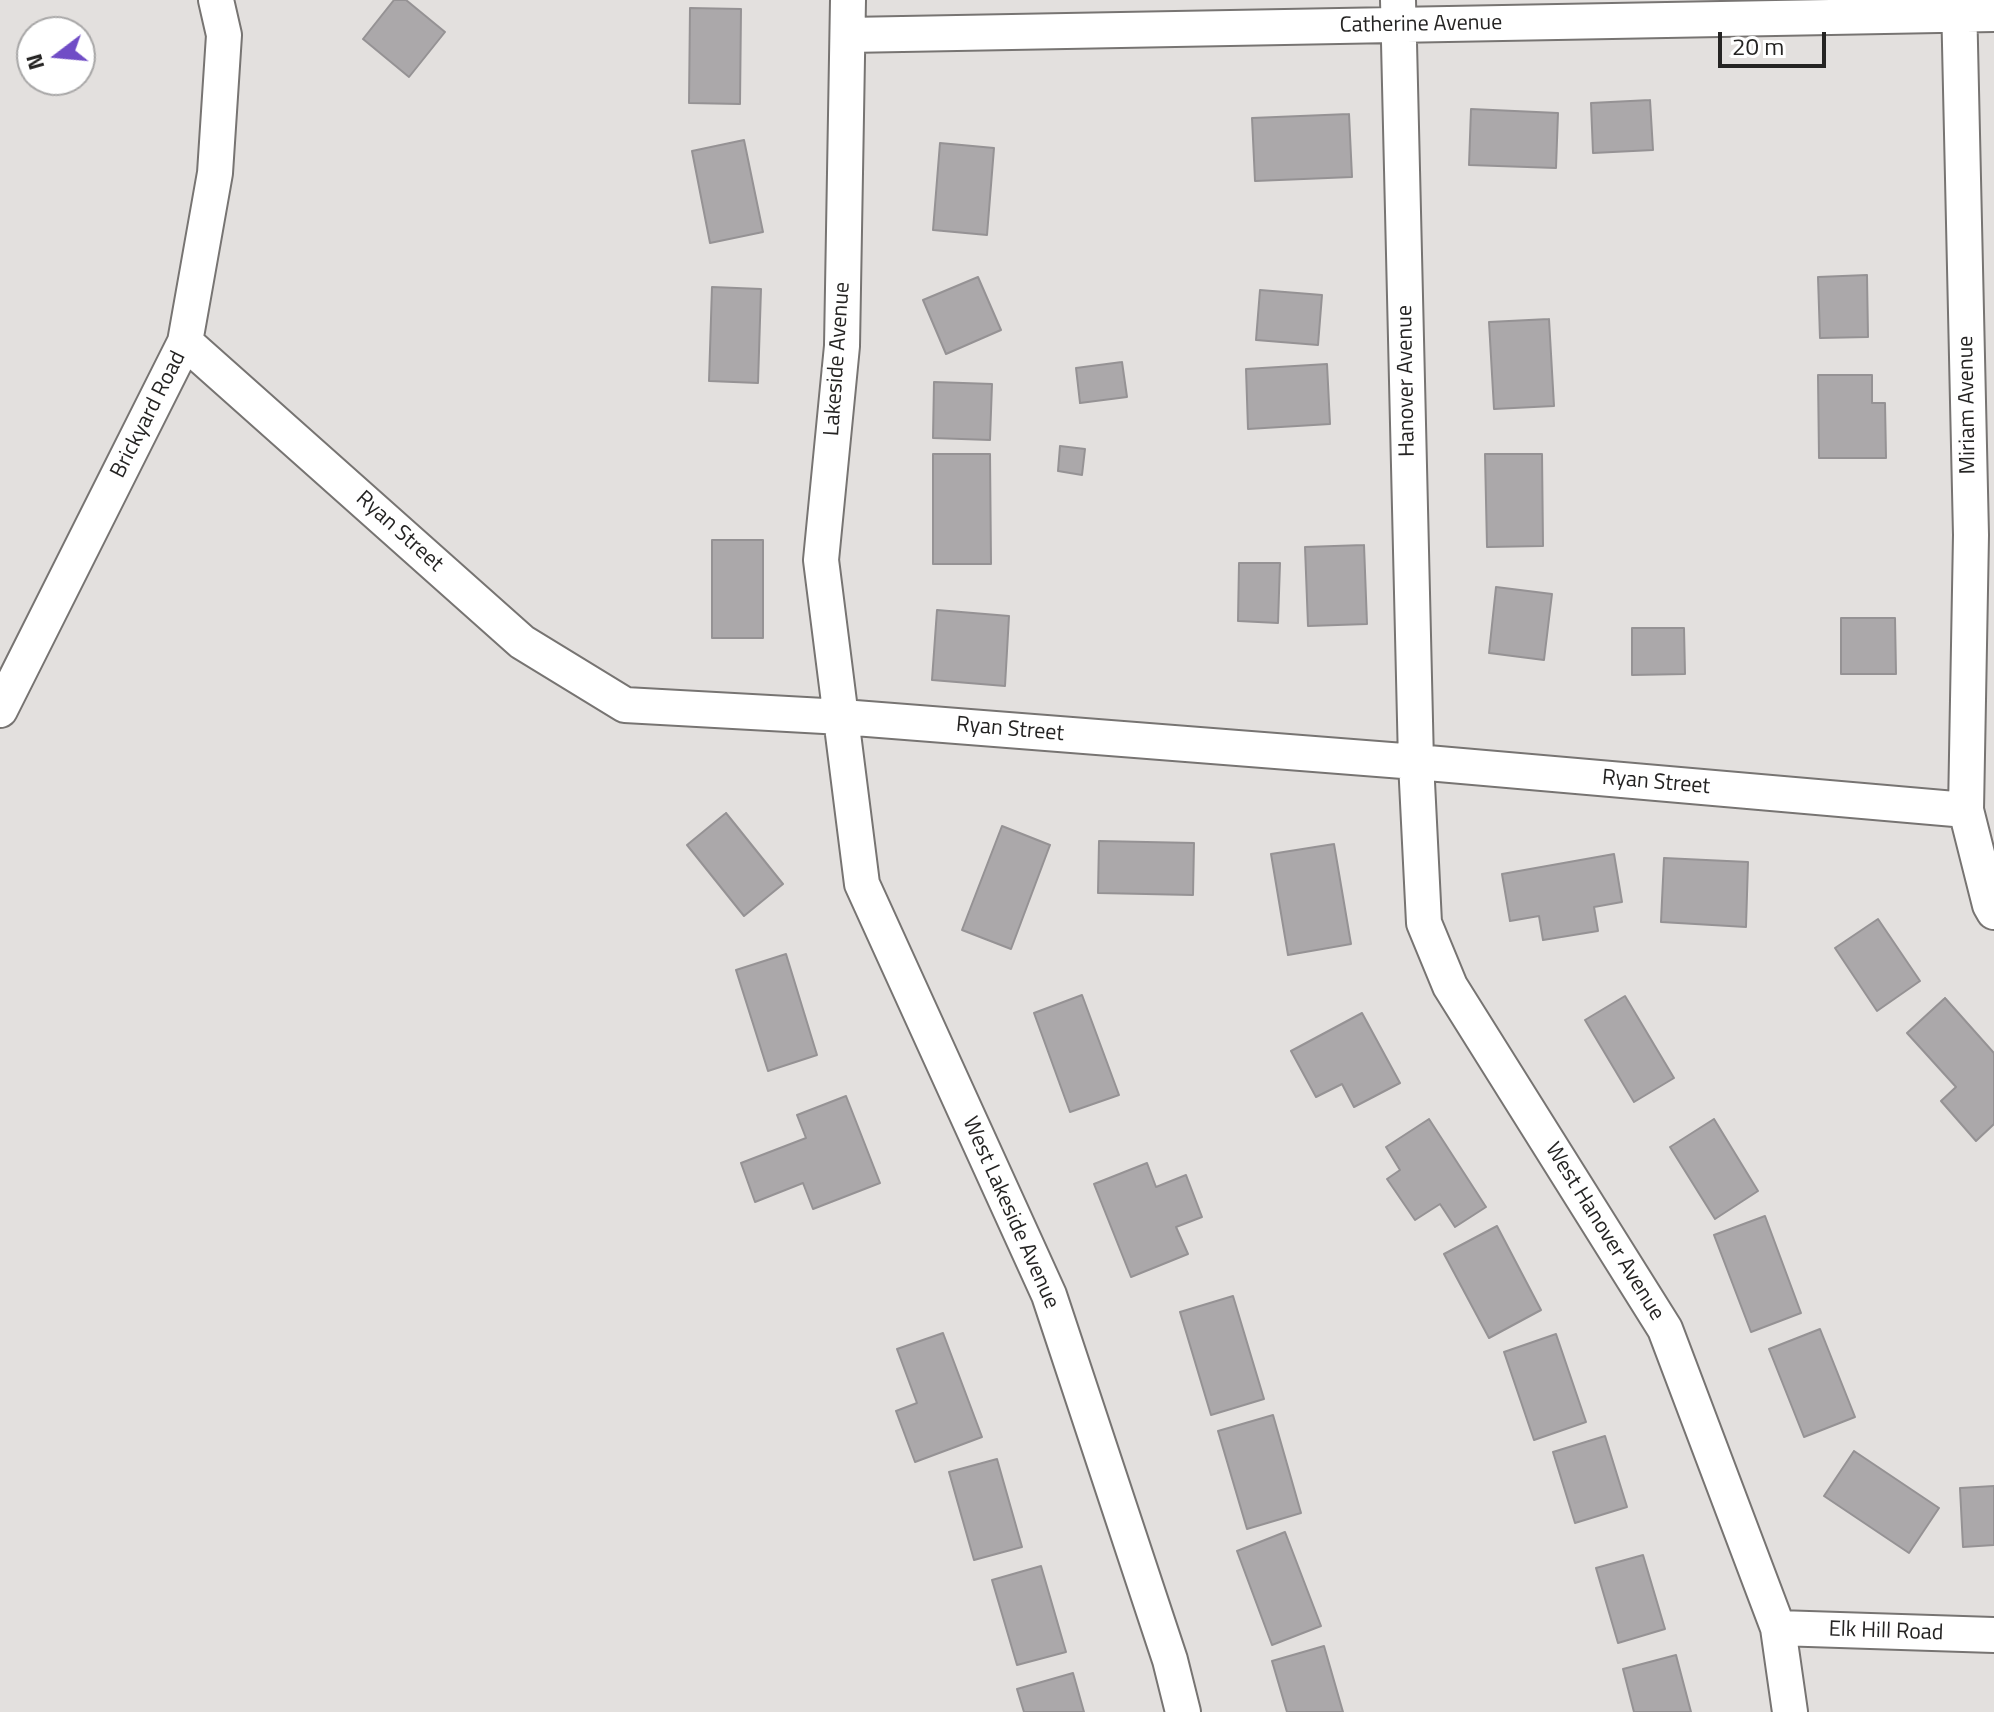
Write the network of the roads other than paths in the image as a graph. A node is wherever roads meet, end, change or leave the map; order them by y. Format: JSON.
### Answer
{"nodes":[{"id":1,"x":216,"y":0,"type":"edge"},
{"id":2,"x":848,"y":0,"type":"edge"},
{"id":3,"x":1959,"y":7,"type":"edge"},
{"id":4,"x":1399,"y":13,"type":"edge"},
{"id":5,"x":1994,"y":14,"type":"edge"},
{"id":6,"x":848,"y":35,"type":"junction"},
{"id":7,"x":185,"y":342,"type":"junction"},
{"id":8,"x":1982,"y":535,"type":"edge"},
{"id":9,"x":0,"y":710,"type":"edge"},
{"id":10,"x":842,"y":717,"type":"junction"},
{"id":11,"x":1416,"y":762,"type":"junction"},
{"id":12,"x":1966,"y":810,"type":"junction"},
{"id":13,"x":1994,"y":912,"type":"edge"},
{"id":14,"x":1778,"y":1628,"type":"junction"},
{"id":15,"x":1994,"y":1635,"type":"edge"},
{"id":16,"x":1183,"y":1712,"type":"edge"},
{"id":17,"x":1790,"y":1712,"type":"edge"}],
"edges":[{"from":1,"to":7,"type":"street","name":"Brickyard Road"},
{"from":2,"to":6,"type":"street","name":"Lakeside Avenue"},
{"from":3,"to":4,"type":"street","name":"Catherine Avenue"},
{"from":3,"to":5,"type":"street","name":"Catherine Avenue"},
{"from":3,"to":8,"type":"street","name":"Miriam Avenue"},
{"from":4,"to":6,"type":"street","name":"Catherine Avenue"},
{"from":4,"to":11,"type":"street","name":"Hanover Avenue"},
{"from":6,"to":10,"type":"street","name":"Lakeside Avenue"},
{"from":7,"to":9,"type":"street","name":"Brickyard Road"},
{"from":7,"to":10,"type":"street","name":"Ryan Street"},
{"from":8,"to":12,"type":"street","name":"Miriam Avenue"},
{"from":10,"to":11,"type":"street","name":"Ryan Street"},
{"from":10,"to":16,"type":"street","name":"West Lakeside Avenue"},
{"from":11,"to":12,"type":"street","name":"Ryan Street"},
{"from":11,"to":14,"type":"street","name":"West Hanover Avenue"},
{"from":12,"to":13,"type":"street","name":"Miriam Avenue"},
{"from":14,"to":15,"type":"street","name":"Elk Hill Road"},
{"from":14,"to":17,"type":"street","name":"West Hanover Avenue"}]}
